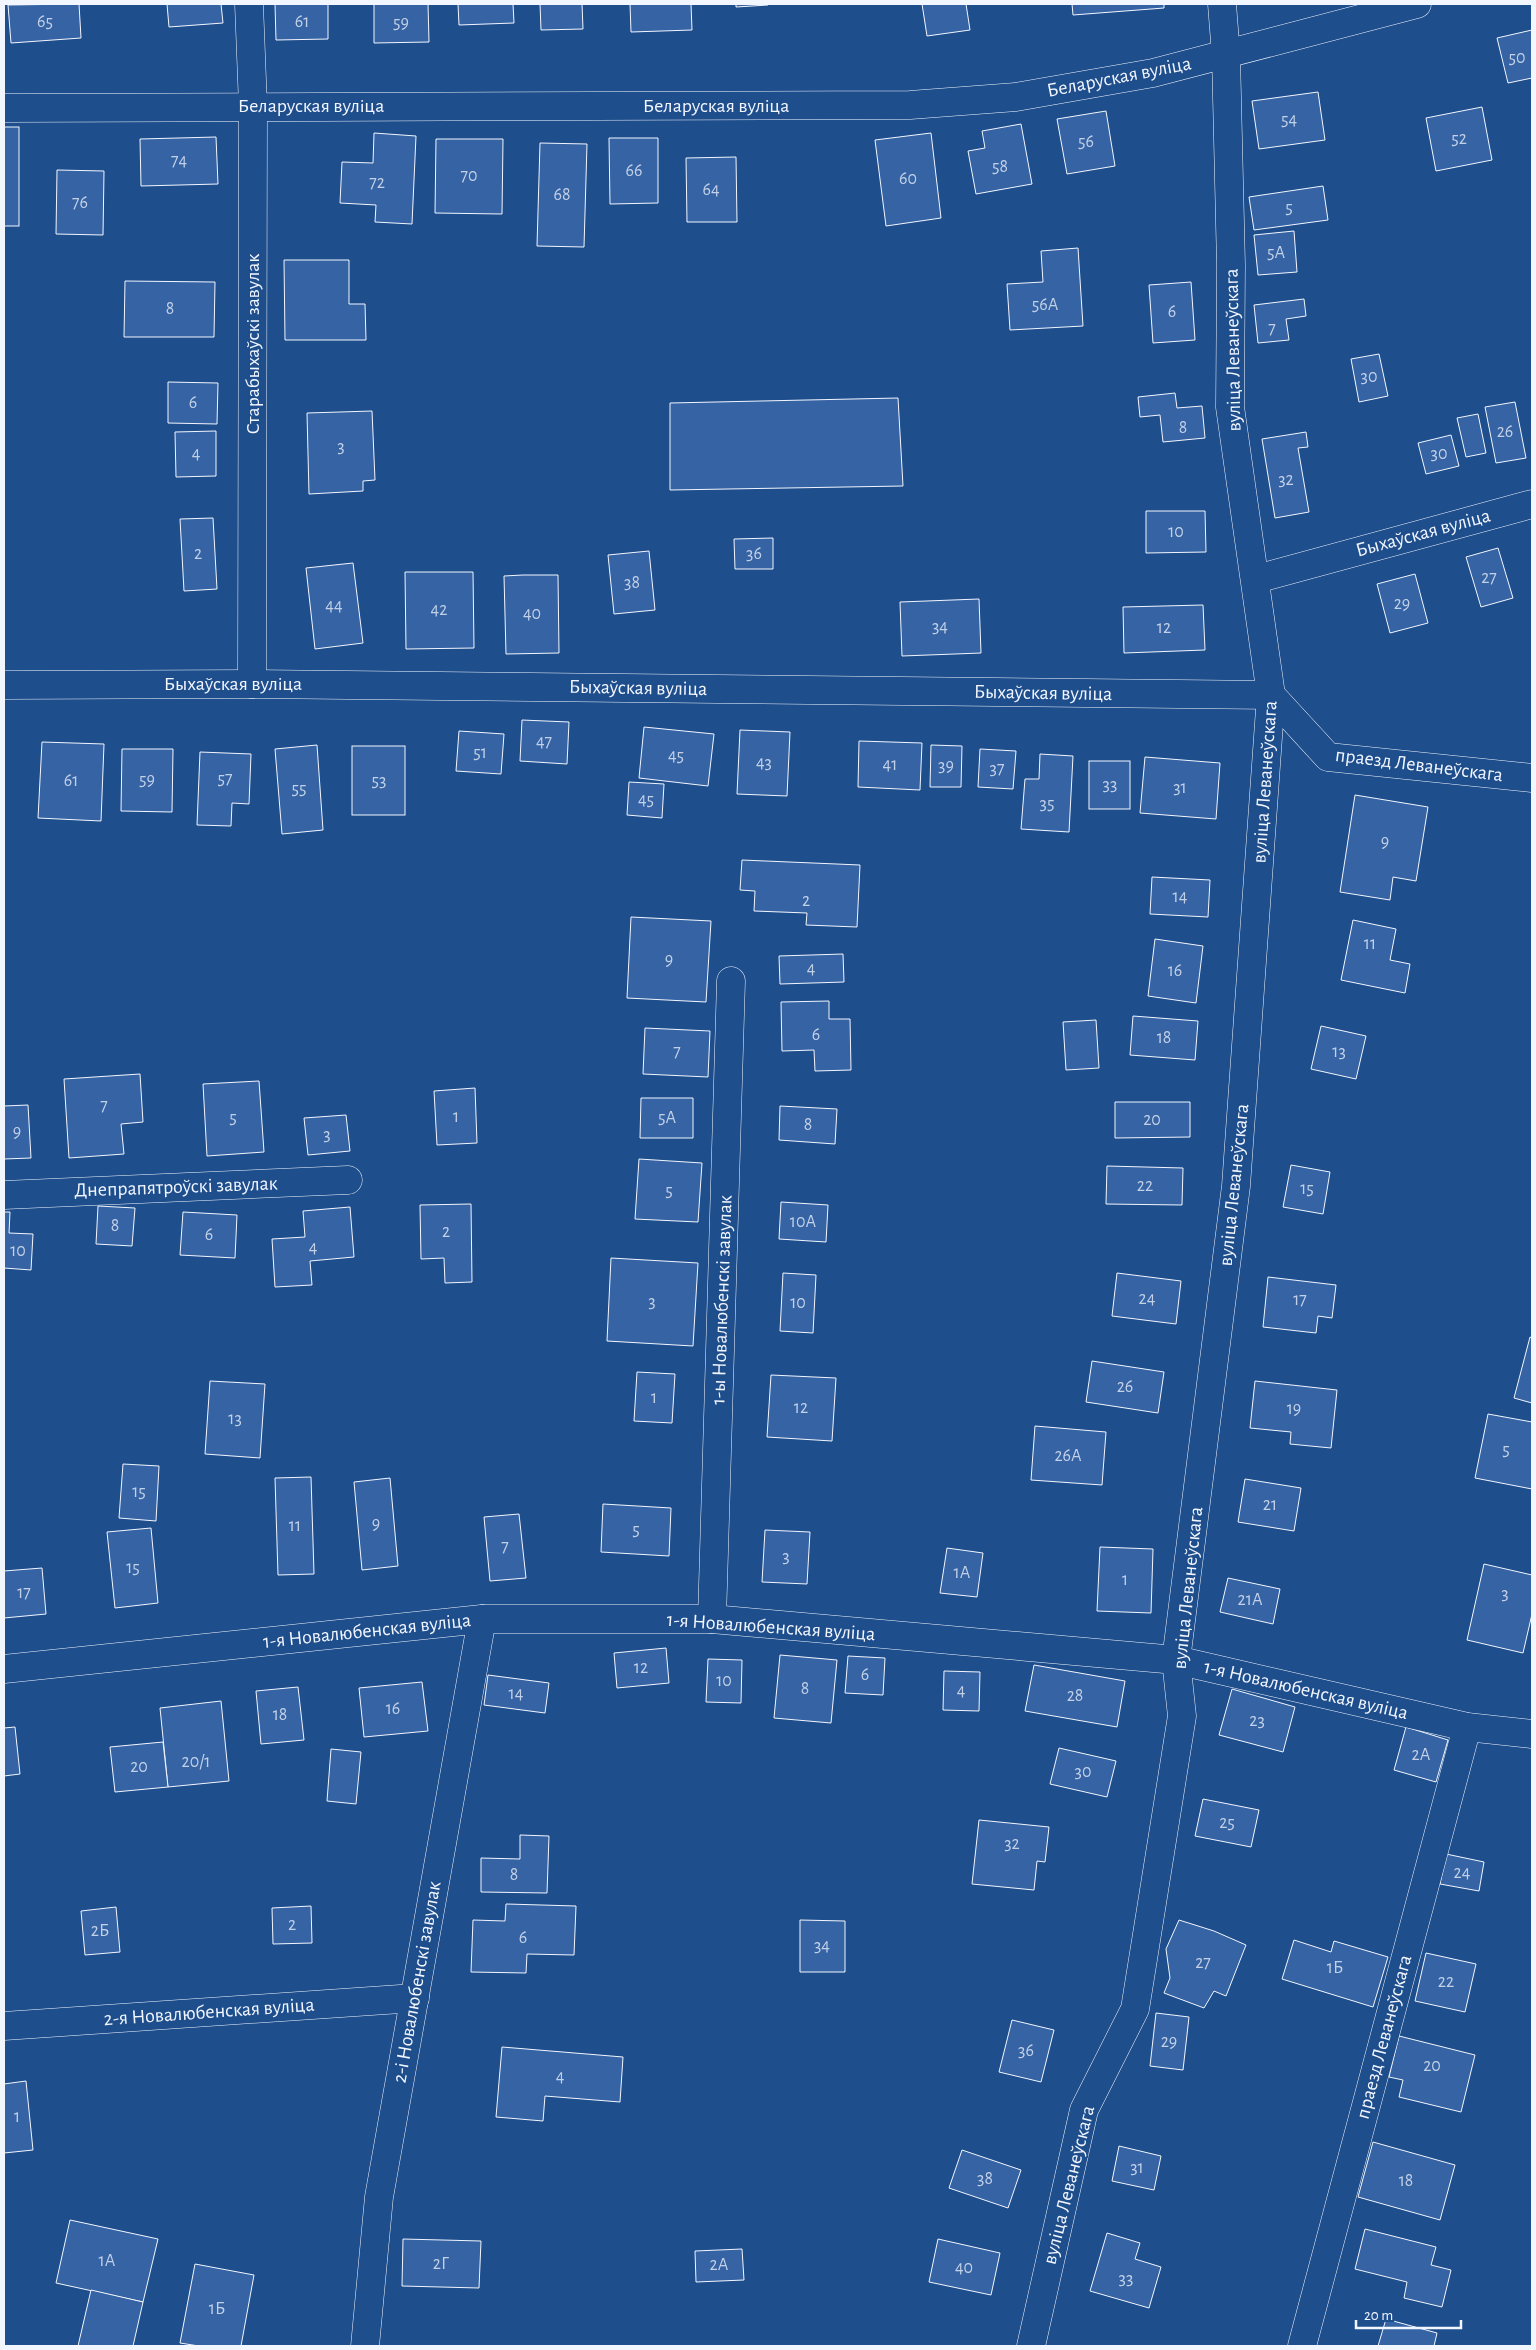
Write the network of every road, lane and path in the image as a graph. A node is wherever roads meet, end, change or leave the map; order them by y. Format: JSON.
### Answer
{"nodes":[{"id":1,"x":249,"y":4,"type":"edge"},
{"id":2,"x":1222,"y":4,"type":"edge"},
{"id":3,"x":1417,"y":4,"type":"edge"},
{"id":4,"x":1226,"y":55,"type":"junction"},
{"id":5,"x":253,"y":106,"type":"junction"},
{"id":6,"x":4,"y":108,"type":"edge"},
{"id":7,"x":1532,"y":504,"type":"edge"},
{"id":8,"x":1256,"y":579,"type":"junction"},
{"id":9,"x":252,"y":684,"type":"junction"},
{"id":10,"x":4,"y":685,"type":"edge"},
{"id":11,"x":1271,"y":695,"type":"junction"},
{"id":12,"x":1532,"y":778,"type":"edge"},
{"id":13,"x":731,"y":981,"type":"dead end"},
{"id":14,"x":348,"y":1180,"type":"dead end"},
{"id":15,"x":4,"y":1194,"type":"edge"},
{"id":16,"x":482,"y":1619,"type":"junction"},
{"id":17,"x":712,"y":1619,"type":"junction"},
{"id":18,"x":1176,"y":1660,"type":"junction"},
{"id":19,"x":4,"y":1669,"type":"edge"},
{"id":20,"x":1467,"y":1727,"type":"junction"},
{"id":21,"x":1532,"y":1734,"type":"edge"},
{"id":22,"x":415,"y":1998,"type":"junction"},
{"id":23,"x":4,"y":2026,"type":"edge"},
{"id":24,"x":364,"y":2346,"type":"edge"},
{"id":25,"x":1031,"y":2346,"type":"edge"},
{"id":26,"x":1302,"y":2346,"type":"edge"}],
"edges":[{"from":1,"to":5,"type":"street","name":"Старабыхаўскі завулак"},
{"from":2,"to":4,"type":"street","name":"вуліца Леванеўскага"},
{"from":3,"to":4,"type":"street","name":"Беларуская вуліца"},
{"from":4,"to":5,"type":"street","name":"Беларуская вуліца"},
{"from":4,"to":8,"type":"street","name":"вуліца Леванеўскага"},
{"from":5,"to":6,"type":"street","name":"Беларуская вуліца"},
{"from":5,"to":9,"type":"street","name":"Старабыхаўскі завулак"},
{"from":7,"to":8,"type":"street","name":"Быхаўская вуліца"},
{"from":8,"to":11,"type":"street","name":"вуліца Леванеўскага"},
{"from":9,"to":10,"type":"street","name":"Быхаўская вуліца"},
{"from":9,"to":11,"type":"street","name":"Быхаўская вуліца"},
{"from":11,"to":12,"type":"street","name":"праезд Леванеўскага"},
{"from":11,"to":18,"type":"street","name":"вуліца Леванеўскага"},
{"from":13,"to":17,"type":"street","name":"1-ы Новалюбенскі завулак"},
{"from":14,"to":15,"type":"street","name":"Днепрапятроўскі завулак"},
{"from":16,"to":17,"type":"street","name":"1-я Новалюбенская вуліца"},
{"from":16,"to":19,"type":"street","name":"1-я Новалюбенская вуліца"},
{"from":16,"to":22,"type":"street","name":"2-і Новалюбенскі завулак"},
{"from":17,"to":18,"type":"street","name":"1-я Новалюбенская вуліца"},
{"from":18,"to":20,"type":"street","name":"1-я Новалюбенская вуліца"},
{"from":18,"to":25,"type":"street","name":"вуліца Леванеўскага"},
{"from":20,"to":21,"type":"street","name":"1-я Новалюбенская вуліца"},
{"from":20,"to":26,"type":"street","name":"праезд Леванеўскага"},
{"from":22,"to":23,"type":"street","name":"2-я Новалюбенская вуліца"},
{"from":22,"to":24,"type":"street","name":"2-і Новалюбенскі завулак"}]}
